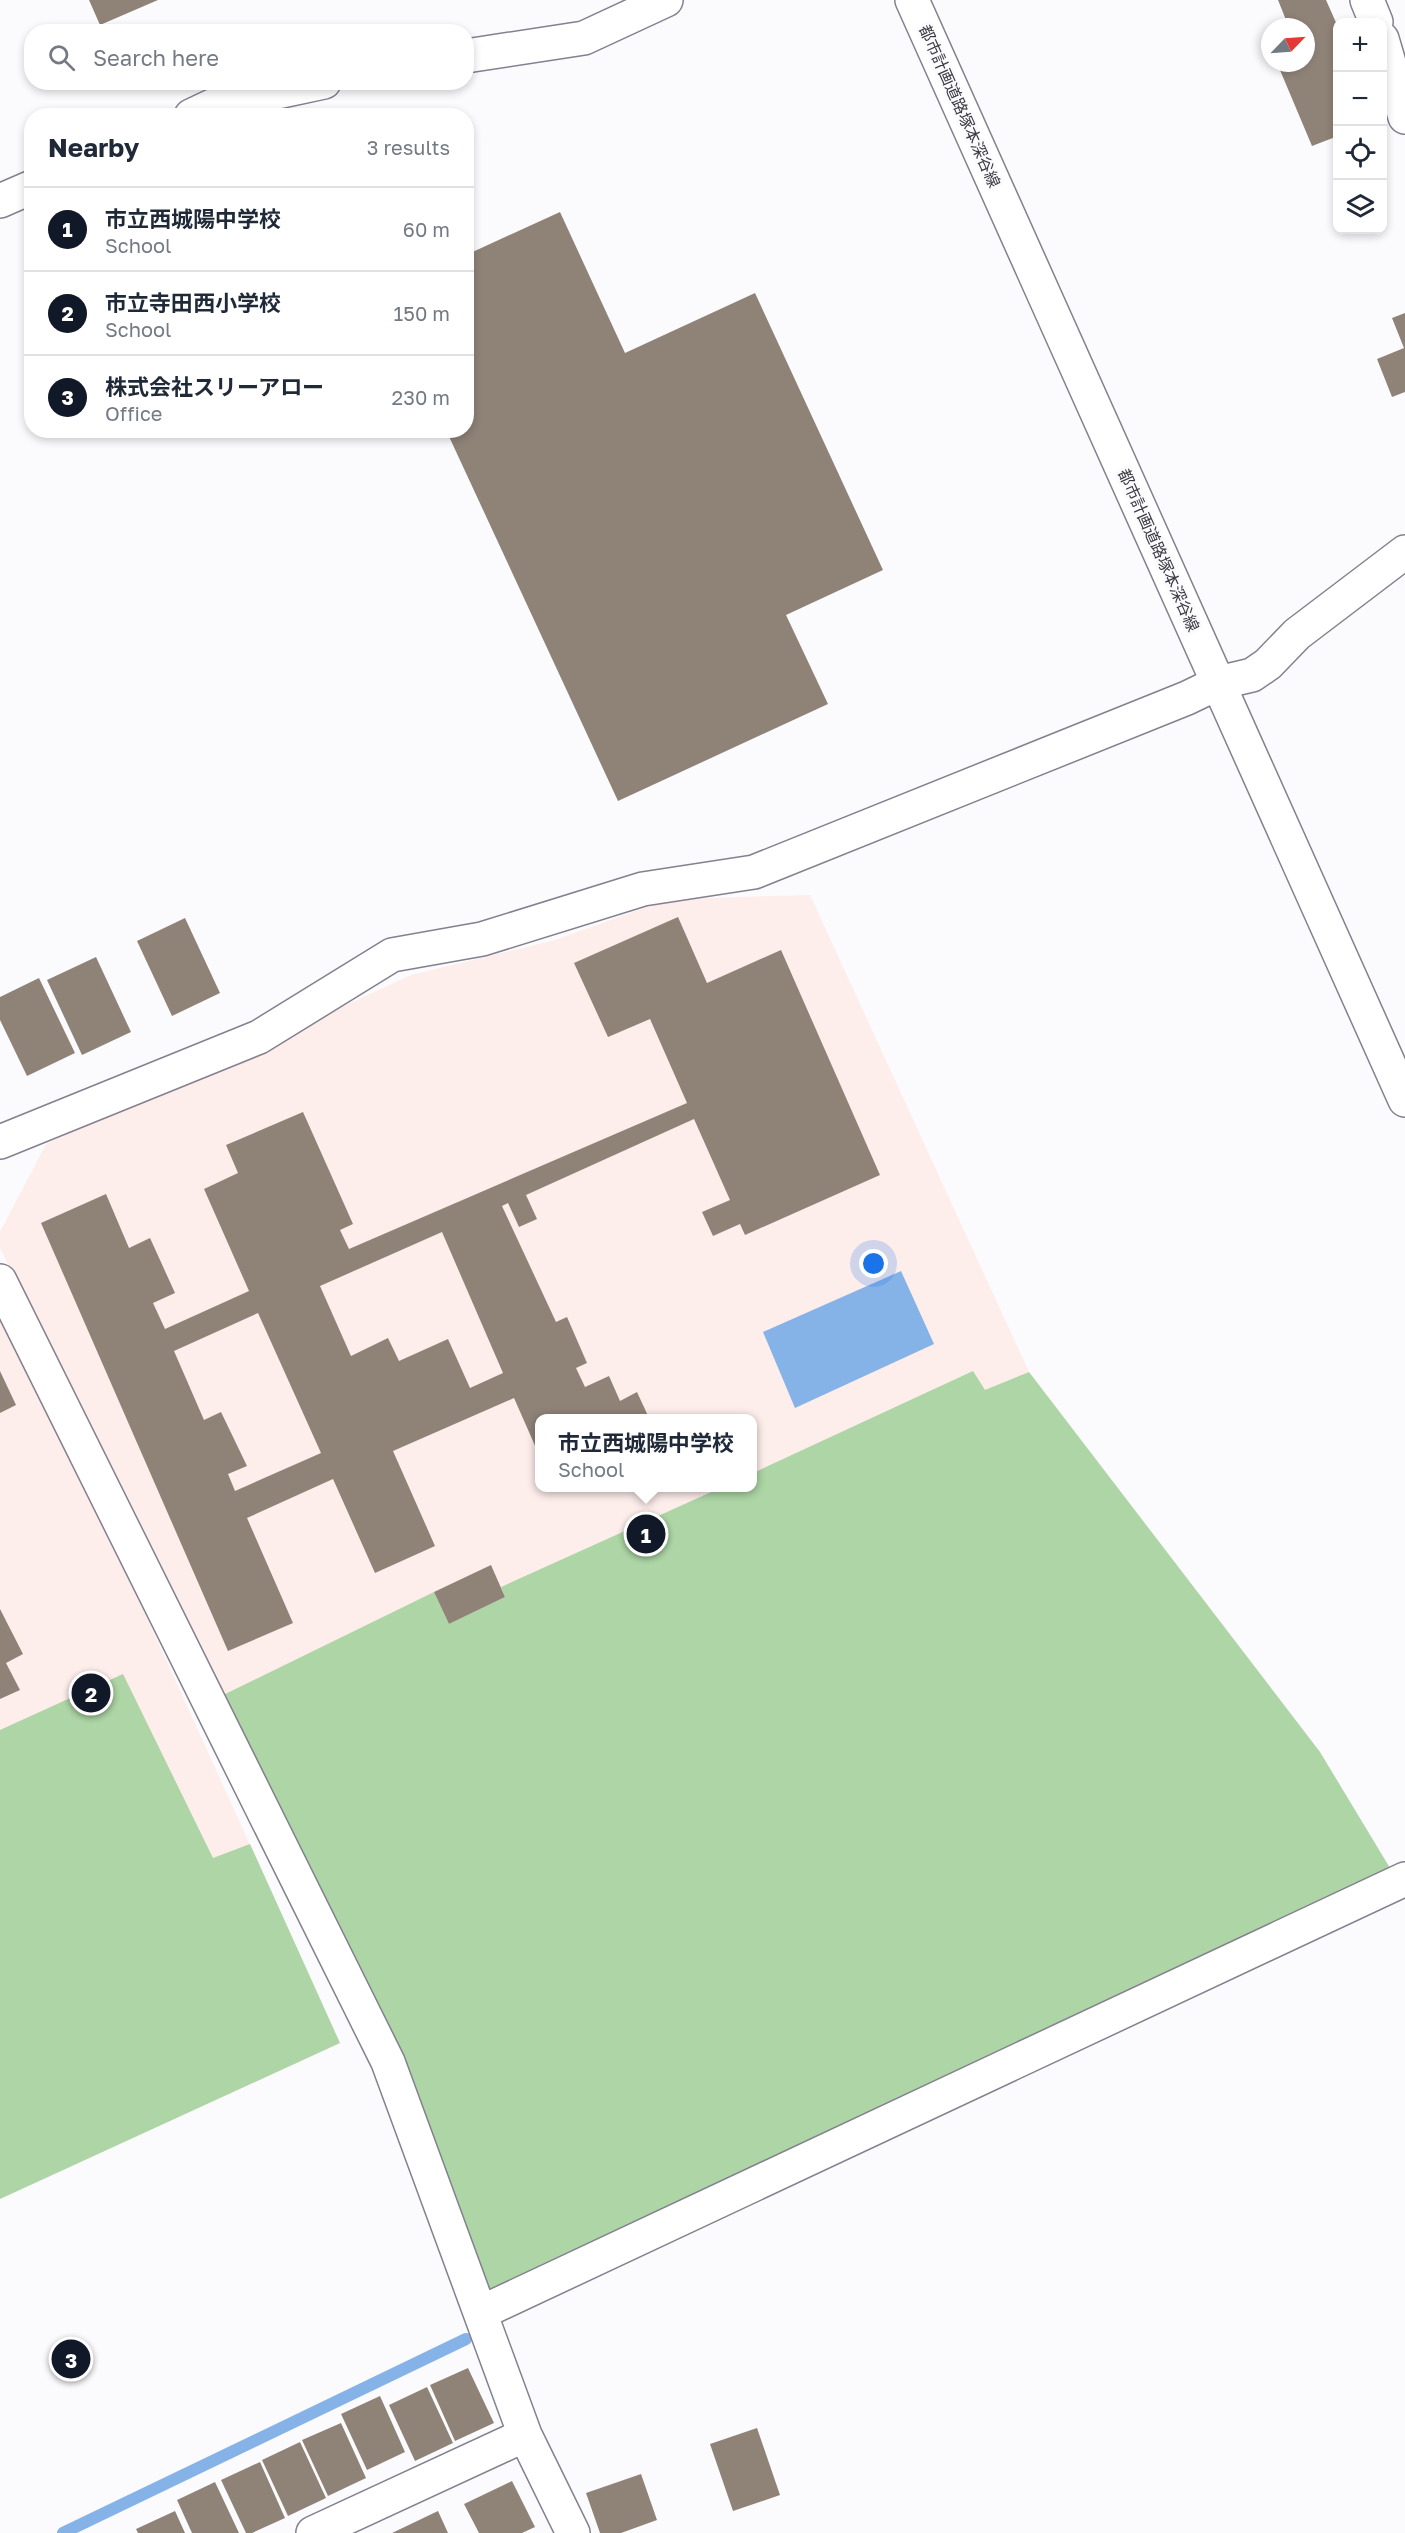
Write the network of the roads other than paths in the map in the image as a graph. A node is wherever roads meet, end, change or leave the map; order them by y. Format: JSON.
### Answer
{"nodes":[{"id":1,"x":666,"y":0,"type":"edge"},
{"id":2,"x":912,"y":0,"type":"edge"},
{"id":3,"x":1367,"y":0,"type":"edge"},
{"id":4,"x":1374,"y":18,"type":"edge"},
{"id":5,"x":1387,"y":53,"type":"edge"},
{"id":6,"x":474,"y":55,"type":"edge"},
{"id":7,"x":287,"y":90,"type":"edge"},
{"id":8,"x":208,"y":108,"type":"edge"},
{"id":9,"x":1405,"y":117,"type":"edge"},
{"id":10,"x":24,"y":190,"type":"edge"},
{"id":11,"x":0,"y":201,"type":"edge"},
{"id":12,"x":1405,"y":552,"type":"edge"},
{"id":13,"x":1218,"y":683,"type":"junction"},
{"id":14,"x":1405,"y":1100,"type":"edge"},
{"id":15,"x":0,"y":1142,"type":"edge"},
{"id":16,"x":0,"y":1281,"type":"edge"},
{"id":17,"x":1405,"y":1879,"type":"edge"},
{"id":18,"x":482,"y":2312,"type":"junction"},
{"id":19,"x":525,"y":2434,"type":"junction"},
{"id":20,"x":330,"y":2530,"type":"edge"},
{"id":21,"x":573,"y":2533,"type":"edge"}],
"edges":[{"from":1,"to":6,"type":"street"},
{"from":2,"to":13,"type":"street","name":"都市計画道路塚本深谷線"},
{"from":3,"to":4,"type":"street"},
{"from":5,"to":9,"type":"street"},
{"from":7,"to":8,"type":"street"},
{"from":10,"to":11,"type":"street"},
{"from":12,"to":13,"type":"street"},
{"from":13,"to":14,"type":"street","name":"都市計画道路塚本深谷線"},
{"from":13,"to":15,"type":"street"},
{"from":16,"to":18,"type":"street"},
{"from":17,"to":18,"type":"street"},
{"from":18,"to":19,"type":"street"},
{"from":19,"to":20,"type":"street"},
{"from":19,"to":21,"type":"street"}]}
